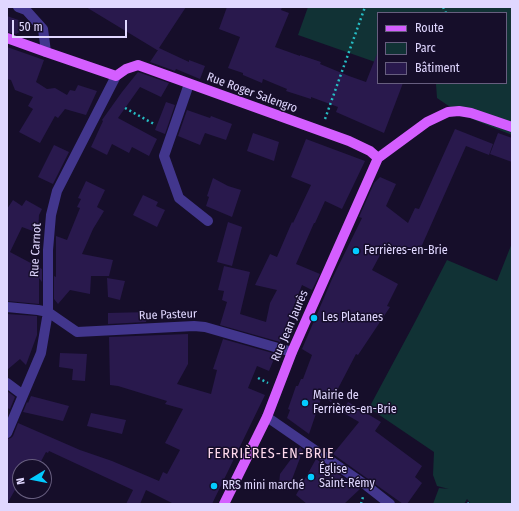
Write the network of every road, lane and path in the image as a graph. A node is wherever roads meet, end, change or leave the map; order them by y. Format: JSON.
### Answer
{"nodes":[{"id":1,"x":18,"y":7,"type":"edge"},
{"id":2,"x":365,"y":7,"type":"edge"},
{"id":3,"x":7,"y":38,"type":"edge"},
{"id":4,"x":46,"y":52,"type":"junction"},
{"id":5,"x":116,"y":76,"type":"junction"},
{"id":6,"x":189,"y":84,"type":"junction"},
{"id":7,"x":125,"y":108,"type":"dead end"},
{"id":8,"x":325,"y":120,"type":"dead end"},
{"id":9,"x":154,"y":124,"type":"dead end"},
{"id":10,"x":512,"y":128,"type":"edge"},
{"id":11,"x":378,"y":158,"type":"junction"},
{"id":12,"x":208,"y":220,"type":"dead end"},
{"id":13,"x":7,"y":307,"type":"edge"},
{"id":14,"x":48,"y":312,"type":"junction"},
{"id":15,"x":292,"y":352,"type":"junction"},
{"id":16,"x":7,"y":383,"type":"edge"},
{"id":17,"x":23,"y":395,"type":"junction"},
{"id":18,"x":267,"y":417,"type":"junction"},
{"id":19,"x":7,"y":433,"type":"edge"},
{"id":20,"x":224,"y":504,"type":"edge"},
{"id":21,"x":390,"y":504,"type":"edge"}],
"edges":[{"from":1,"to":4,"type":"street"},
{"from":2,"to":8,"type":"path"},
{"from":3,"to":4,"type":"main road"},
{"from":4,"to":5,"type":"main road"},
{"from":5,"to":6,"type":"main road","name":"Rue Roger Salengro"},
{"from":5,"to":14,"type":"street","name":"Rue Carnot"},
{"from":6,"to":11,"type":"main road","name":"Rue Roger Salengro"},
{"from":6,"to":12,"type":"street"},
{"from":7,"to":9,"type":"path"},
{"from":10,"to":11,"type":"main road"},
{"from":11,"to":15,"type":"main road","name":"Rue Jean Jaurès"},
{"from":13,"to":14,"type":"street"},
{"from":14,"to":15,"type":"street","name":"Rue Pasteur"},
{"from":14,"to":17,"type":"street","name":"Rue Carnot"},
{"from":15,"to":18,"type":"main road","name":"Rue Jean Jaurès"},
{"from":16,"to":17,"type":"street"},
{"from":17,"to":19,"type":"street","name":"Rue Carnot"},
{"from":18,"to":20,"type":"main road","name":"Rue Jean Jaurès"},
{"from":18,"to":21,"type":"street"}]}
